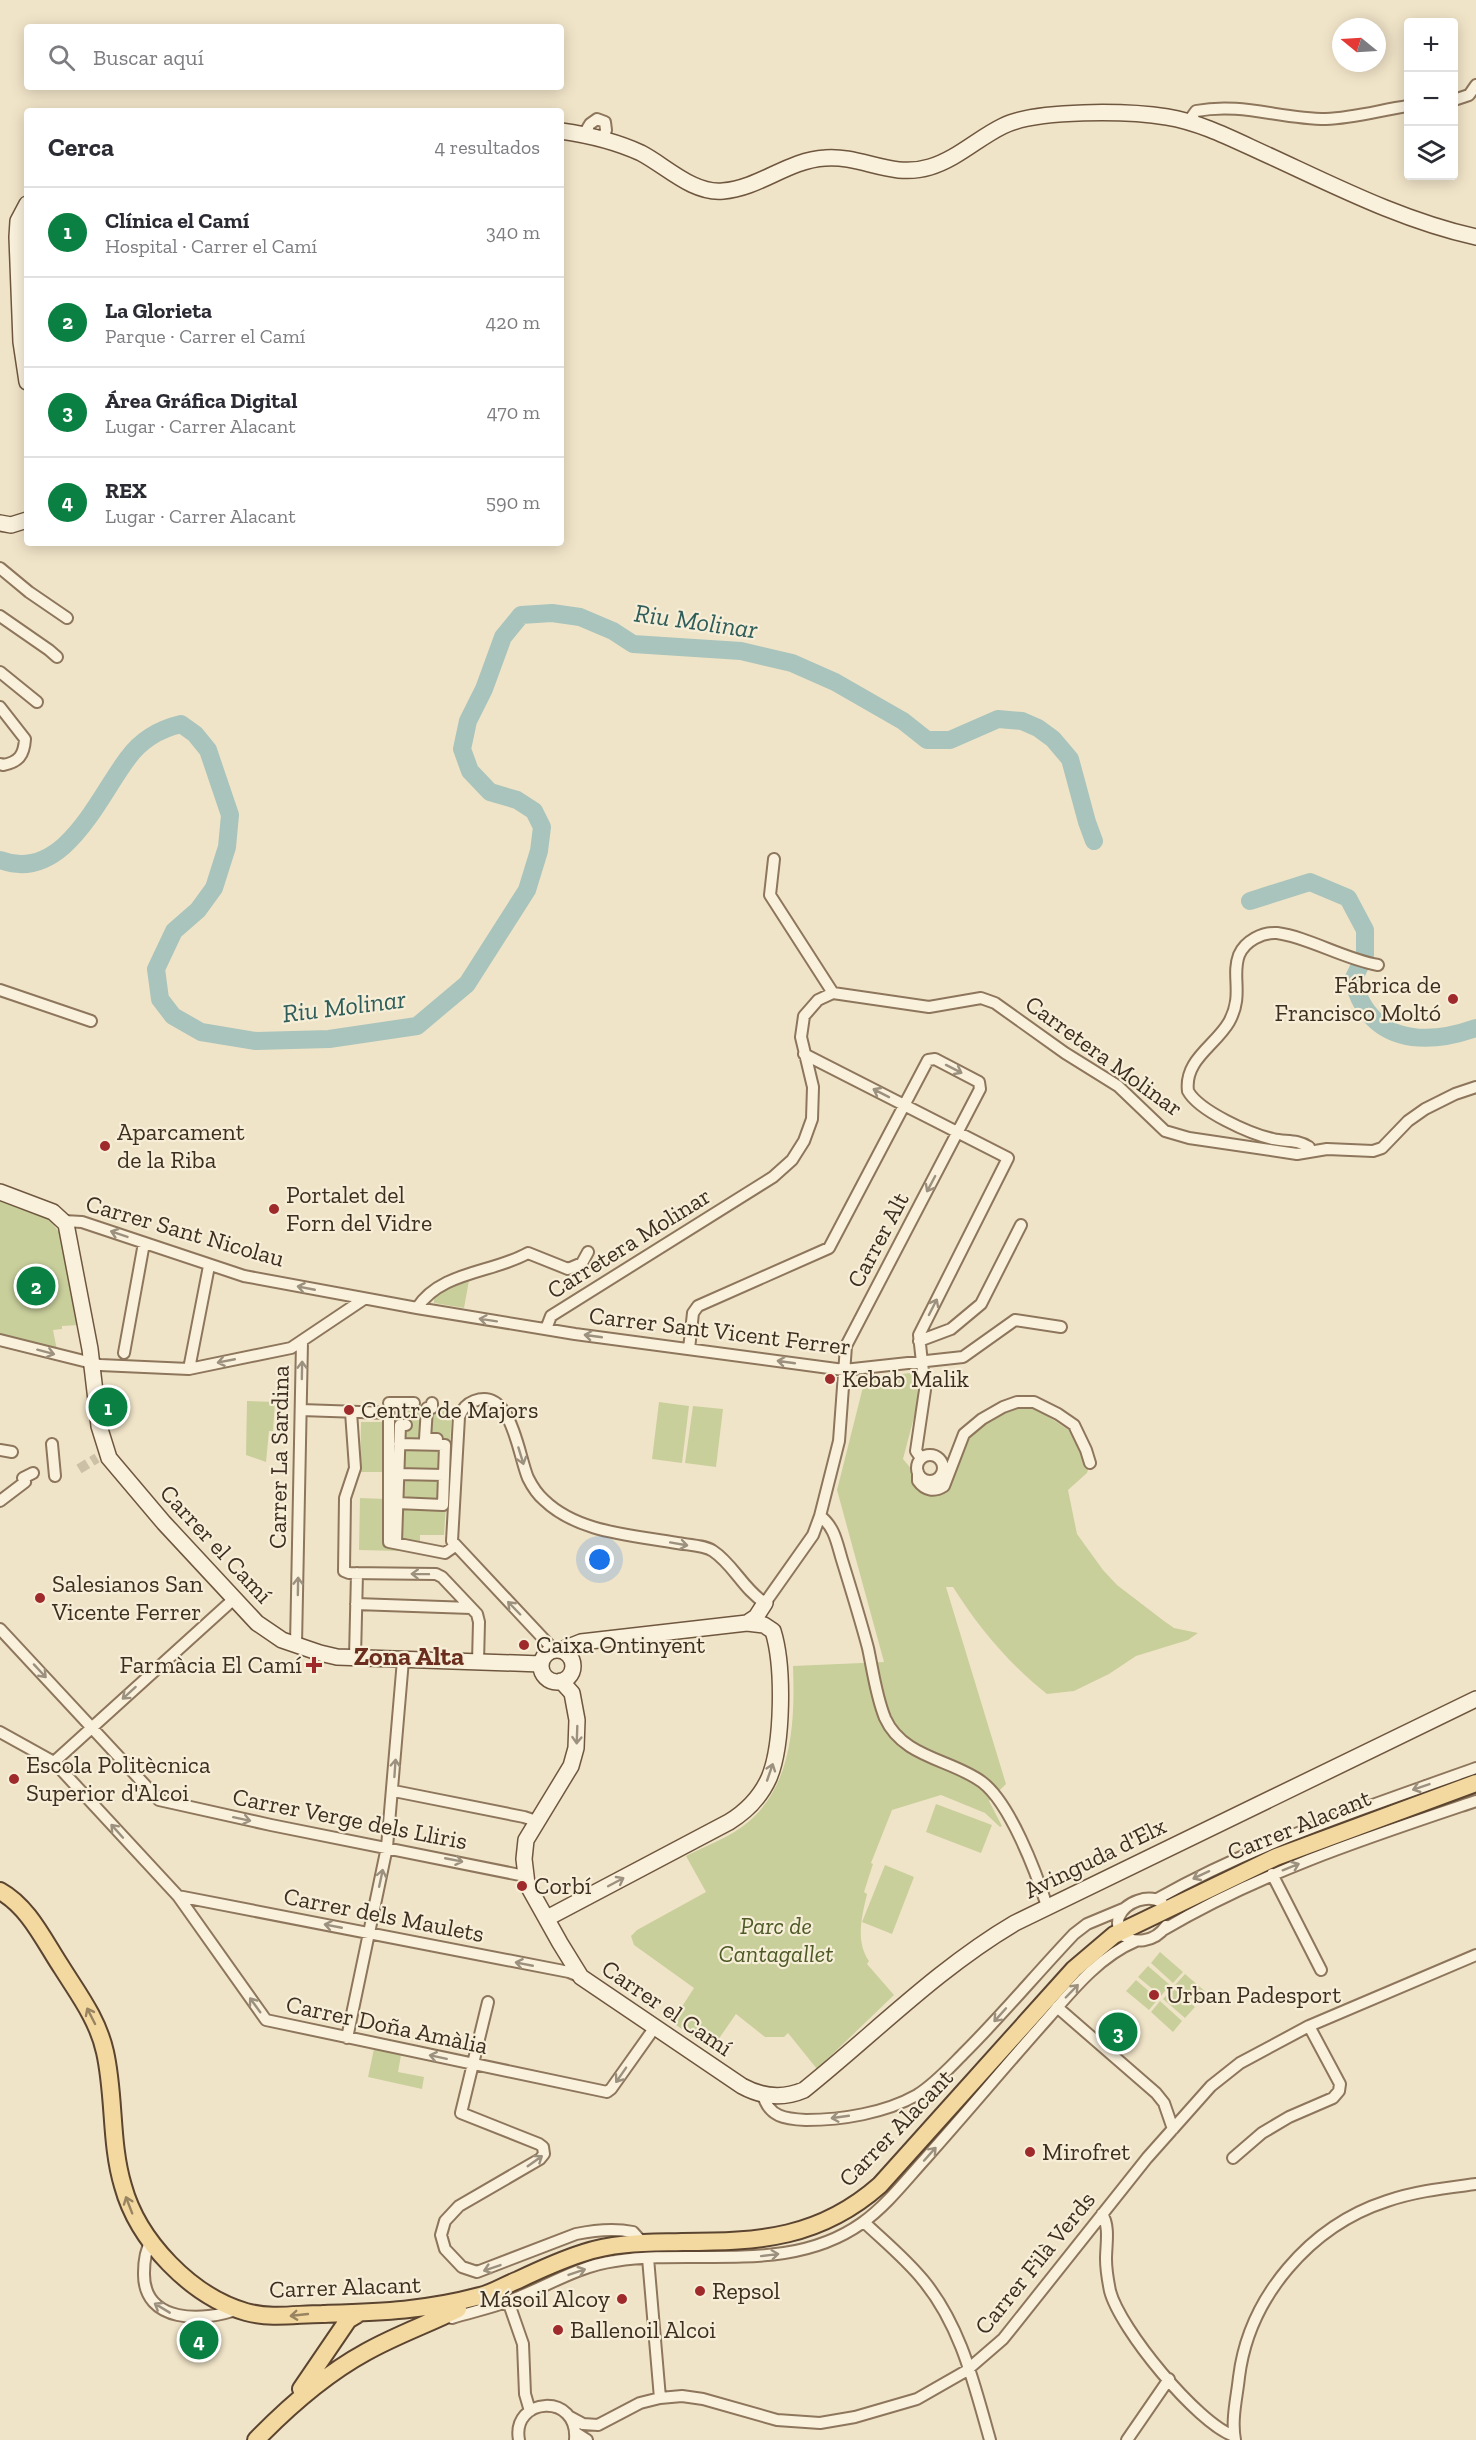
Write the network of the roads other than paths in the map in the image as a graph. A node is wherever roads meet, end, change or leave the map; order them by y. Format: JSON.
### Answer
{"nodes":[{"id":1,"x":1476,"y":85,"type":"edge"},
{"id":2,"x":1458,"y":99,"type":"edge"},
{"id":3,"x":1404,"y":107,"type":"edge"},
{"id":4,"x":1188,"y":122,"type":"junction"},
{"id":5,"x":564,"y":131,"type":"edge"},
{"id":6,"x":24,"y":210,"type":"edge"},
{"id":7,"x":1476,"y":237,"type":"edge"},
{"id":8,"x":24,"y":362,"type":"edge"},
{"id":9,"x":24,"y":521,"type":"edge"},
{"id":10,"x":0,"y":523,"type":"edge"},
{"id":11,"x":0,"y":568,"type":"edge"},
{"id":12,"x":0,"y":616,"type":"edge"},
{"id":13,"x":67,"y":618,"type":"dead end"},
{"id":14,"x":57,"y":657,"type":"dead end"},
{"id":15,"x":0,"y":672,"type":"edge"},
{"id":16,"x":37,"y":702,"type":"dead end"},
{"id":17,"x":0,"y":707,"type":"edge"},
{"id":18,"x":0,"y":764,"type":"edge"},
{"id":19,"x":774,"y":859,"type":"dead end"},
{"id":20,"x":1368,"y":963,"type":"dead end"},
{"id":21,"x":2,"y":991,"type":"edge"},
{"id":22,"x":833,"y":993,"type":"junction"},
{"id":23,"x":0,"y":1003,"type":"edge"},
{"id":24,"x":91,"y":1021,"type":"dead end"},
{"id":25,"x":804,"y":1054,"type":"junction"},
{"id":26,"x":1476,"y":1088,"type":"edge"},
{"id":27,"x":904,"y":1105,"type":"junction"},
{"id":28,"x":958,"y":1132,"type":"junction"},
{"id":29,"x":1310,"y":1152,"type":"junction"},
{"id":30,"x":0,"y":1192,"type":"edge"},
{"id":31,"x":64,"y":1221,"type":"junction"},
{"id":32,"x":1021,"y":1225,"type":"dead end"},
{"id":33,"x":144,"y":1243,"type":"junction"},
{"id":34,"x":588,"y":1252,"type":"dead end"},
{"id":35,"x":208,"y":1266,"type":"junction"},
{"id":36,"x":364,"y":1299,"type":"junction"},
{"id":37,"x":417,"y":1308,"type":"junction"},
{"id":38,"x":1061,"y":1326,"type":"dead end"},
{"id":39,"x":546,"y":1329,"type":"junction"},
{"id":40,"x":0,"y":1340,"type":"edge"},
{"id":41,"x":920,"y":1341,"type":"junction"},
{"id":42,"x":302,"y":1342,"type":"junction"},
{"id":43,"x":689,"y":1349,"type":"junction"},
{"id":44,"x":124,"y":1353,"type":"dead end"},
{"id":45,"x":922,"y":1362,"type":"junction"},
{"id":46,"x":92,"y":1363,"type":"junction"},
{"id":47,"x":189,"y":1368,"type":"junction"},
{"id":48,"x":844,"y":1370,"type":"junction"},
{"id":49,"x":389,"y":1402,"type":"dead end"},
{"id":50,"x":414,"y":1403,"type":"dead end"},
{"id":51,"x":432,"y":1403,"type":"dead end"},
{"id":52,"x":301,"y":1410,"type":"junction"},
{"id":53,"x":351,"y":1412,"type":"junction"},
{"id":54,"x":459,"y":1417,"type":"junction"},
{"id":55,"x":448,"y":1423,"type":"dead end"},
{"id":56,"x":406,"y":1425,"type":"dead end"},
{"id":57,"x":446,"y":1439,"type":"dead end"},
{"id":58,"x":52,"y":1444,"type":"dead end"},
{"id":59,"x":399,"y":1444,"type":"junction"},
{"id":60,"x":0,"y":1450,"type":"edge"},
{"id":61,"x":12,"y":1452,"type":"dead end"},
{"id":62,"x":921,"y":1458,"type":"junction"},
{"id":63,"x":1090,"y":1463,"type":"dead end"},
{"id":64,"x":918,"y":1472,"type":"junction"},
{"id":65,"x":33,"y":1473,"type":"dead end"},
{"id":66,"x":398,"y":1473,"type":"junction"},
{"id":67,"x":444,"y":1475,"type":"junction"},
{"id":68,"x":55,"y":1476,"type":"dead end"},
{"id":69,"x":0,"y":1501,"type":"edge"},
{"id":70,"x":397,"y":1503,"type":"junction"},
{"id":71,"x":820,"y":1516,"type":"junction"},
{"id":72,"x":396,"y":1542,"type":"junction"},
{"id":73,"x":455,"y":1546,"type":"junction"},
{"id":74,"x":357,"y":1573,"type":"junction"},
{"id":75,"x":235,"y":1598,"type":"junction"},
{"id":76,"x":765,"y":1603,"type":"junction"},
{"id":77,"x":356,"y":1604,"type":"junction"},
{"id":78,"x":471,"y":1608,"type":"junction"},
{"id":79,"x":747,"y":1623,"type":"junction"},
{"id":80,"x":0,"y":1629,"type":"edge"},
{"id":81,"x":774,"y":1631,"type":"junction"},
{"id":82,"x":296,"y":1645,"type":"junction"},
{"id":83,"x":557,"y":1650,"type":"junction"},
{"id":84,"x":355,"y":1657,"type":"junction"},
{"id":85,"x":403,"y":1660,"type":"junction"},
{"id":86,"x":478,"y":1662,"type":"junction"},
{"id":87,"x":541,"y":1664,"type":"junction"},
{"id":88,"x":561,"y":1681,"type":"junction"},
{"id":89,"x":1476,"y":1699,"type":"edge"},
{"id":90,"x":92,"y":1727,"type":"junction"},
{"id":91,"x":0,"y":1732,"type":"edge"},
{"id":92,"x":54,"y":1762,"type":"junction"},
{"id":93,"x":1476,"y":1768,"type":"edge"},
{"id":94,"x":1476,"y":1783,"type":"edge"},
{"id":95,"x":394,"y":1791,"type":"junction"},
{"id":96,"x":1476,"y":1801,"type":"edge"},
{"id":97,"x":536,"y":1821,"type":"junction"},
{"id":98,"x":387,"y":1847,"type":"junction"},
{"id":99,"x":1272,"y":1874,"type":"junction"},
{"id":100,"x":525,"y":1876,"type":"junction"},
{"id":101,"x":0,"y":1891,"type":"edge"},
{"id":102,"x":178,"y":1896,"type":"junction"},
{"id":103,"x":1047,"y":1906,"type":"junction"},
{"id":104,"x":1123,"y":1909,"type":"junction"},
{"id":105,"x":1165,"y":1909,"type":"junction"},
{"id":106,"x":547,"y":1920,"type":"junction"},
{"id":107,"x":1163,"y":1930,"type":"junction"},
{"id":108,"x":369,"y":1933,"type":"junction"},
{"id":109,"x":1126,"y":1934,"type":"junction"},
{"id":110,"x":1476,"y":1955,"type":"edge"},
{"id":111,"x":1321,"y":1970,"type":"dead end"},
{"id":112,"x":581,"y":1977,"type":"junction"},
{"id":113,"x":488,"y":2002,"type":"dead end"},
{"id":114,"x":1057,"y":2007,"type":"junction"},
{"id":115,"x":1309,"y":2026,"type":"junction"},
{"id":116,"x":655,"y":2027,"type":"junction"},
{"id":117,"x":347,"y":2038,"type":"junction"},
{"id":118,"x":472,"y":2064,"type":"junction"},
{"id":119,"x":763,"y":2095,"type":"junction"},
{"id":120,"x":1173,"y":2129,"type":"junction"},
{"id":121,"x":1233,"y":2158,"type":"dead end"},
{"id":122,"x":1476,"y":2184,"type":"edge"},
{"id":123,"x":1102,"y":2214,"type":"junction"},
{"id":124,"x":864,"y":2222,"type":"junction"},
{"id":125,"x":151,"y":2241,"type":"junction"},
{"id":126,"x":645,"y":2251,"type":"junction"},
{"id":127,"x":483,"y":2296,"type":"junction"},
{"id":128,"x":508,"y":2301,"type":"junction"},
{"id":129,"x":239,"y":2309,"type":"junction"},
{"id":130,"x":404,"y":2312,"type":"junction"},
{"id":131,"x":352,"y":2318,"type":"junction"},
{"id":132,"x":423,"y":2325,"type":"junction"},
{"id":133,"x":401,"y":2335,"type":"junction"},
{"id":134,"x":369,"y":2350,"type":"junction"},
{"id":135,"x":969,"y":2369,"type":"junction"},
{"id":136,"x":1169,"y":2379,"type":"junction"},
{"id":137,"x":660,"y":2398,"type":"junction"},
{"id":138,"x":288,"y":2407,"type":"junction"},
{"id":139,"x":530,"y":2411,"type":"junction"},
{"id":140,"x":570,"y":2417,"type":"junction"},
{"id":141,"x":576,"y":2437,"type":"edge"},
{"id":142,"x":1234,"y":2438,"type":"edge"},
{"id":143,"x":256,"y":2440,"type":"edge"},
{"id":144,"x":519,"y":2440,"type":"edge"},
{"id":145,"x":587,"y":2440,"type":"edge"},
{"id":146,"x":990,"y":2440,"type":"edge"},
{"id":147,"x":1127,"y":2440,"type":"edge"}],
"edges":[{"from":1,"to":2,"type":"street"},
{"from":3,"to":4,"type":"street"},
{"from":4,"to":5,"type":"street"},
{"from":4,"to":7,"type":"street"},
{"from":6,"to":8,"type":"street"},
{"from":9,"to":10,"type":"street"},
{"from":11,"to":13,"type":"street"},
{"from":12,"to":14,"type":"street"},
{"from":15,"to":16,"type":"street"},
{"from":17,"to":18,"type":"street"},
{"from":19,"to":22,"type":"street"},
{"from":20,"to":29,"type":"street"},
{"from":21,"to":23,"type":"street"},
{"from":21,"to":24,"type":"street"},
{"from":22,"to":25,"type":"street","name":"Carretera Molinar"},
{"from":22,"to":29,"type":"street","name":"Carretera Molinar"},
{"from":27,"to":25,"type":"street","one_way":true},
{"from":25,"to":39,"type":"street","name":"Carretera Molinar"},
{"from":26,"to":29,"type":"street","name":"Carretera Molinar"},
{"from":27,"to":28,"type":"street"},
{"from":27,"to":28,"type":"street","name":"Carrer Alt","one_way":true},
{"from":27,"to":43,"type":"street"},
{"from":41,"to":28,"type":"street","one_way":true},
{"from":28,"to":48,"type":"street","name":"Carrer Alt","one_way":true},
{"from":30,"to":31,"type":"street","name":"Carrer Sant Nicolau"},
{"from":33,"to":31,"type":"street","name":"Carrer Sant Nicolau","one_way":true},
{"from":31,"to":46,"type":"street","name":"Carrer el Camí"},
{"from":32,"to":41,"type":"street"},
{"from":33,"to":35,"type":"street","name":"Carrer Sant Nicolau"},
{"from":33,"to":44,"type":"street"},
{"from":34,"to":37,"type":"street"},
{"from":36,"to":35,"type":"street","name":"Carrer Sant Nicolau","one_way":true},
{"from":35,"to":47,"type":"street"},
{"from":36,"to":37,"type":"street","name":"Carrer Sant Vicent Ferrer"},
{"from":36,"to":42,"type":"street"},
{"from":39,"to":37,"type":"street","name":"Carrer Sant Vicent Ferrer","one_way":true},
{"from":38,"to":45,"type":"street","name":"Carrer Sant Vicent Ferrer"},
{"from":43,"to":39,"type":"street","name":"Carrer Sant Vicent Ferrer","one_way":true},
{"from":40,"to":46,"type":"street","one_way":true},
{"from":41,"to":45,"type":"street"},
{"from":42,"to":47,"type":"street","one_way":true},
{"from":52,"to":42,"type":"street","name":"Carrer La Sardina","one_way":true},
{"from":48,"to":43,"type":"street","name":"Carrer Sant Vicent Ferrer","one_way":true},
{"from":45,"to":48,"type":"street","name":"Carrer Sant Vicent Ferrer"},
{"from":45,"to":62,"type":"street"},
{"from":46,"to":47,"type":"street"},
{"from":46,"to":75,"type":"street","name":"Carrer el Camí"},
{"from":48,"to":71,"type":"street","name":"Carrer Alt"},
{"from":49,"to":50,"type":"street"},
{"from":51,"to":57,"type":"street"},
{"from":52,"to":53,"type":"street"},
{"from":82,"to":52,"type":"street","name":"Carrer La Sardina","one_way":true},
{"from":53,"to":72,"type":"street"},
{"from":53,"to":74,"type":"street"},
{"from":54,"to":55,"type":"street"},
{"from":54,"to":73,"type":"street"},
{"from":54,"to":76,"type":"street","one_way":true},
{"from":56,"to":59,"type":"street"},
{"from":58,"to":68,"type":"street"},
{"from":59,"to":66,"type":"street"},
{"from":59,"to":67,"type":"street"},
{"from":60,"to":61,"type":"street"},
{"from":62,"to":64,"type":"street"},
{"from":62,"to":64,"type":"street"},
{"from":63,"to":64,"type":"street"},
{"from":65,"to":69,"type":"street"},
{"from":66,"to":67,"type":"street"},
{"from":66,"to":70,"type":"street"},
{"from":67,"to":70,"type":"street"},
{"from":70,"to":72,"type":"street"},
{"from":71,"to":76,"type":"street","name":"Carrer Alt"},
{"from":71,"to":103,"type":"street"},
{"from":72,"to":73,"type":"street"},
{"from":83,"to":73,"type":"street","one_way":true},
{"from":74,"to":77,"type":"street"},
{"from":78,"to":74,"type":"street","one_way":true},
{"from":75,"to":82,"type":"street","name":"Carrer el Camí"},
{"from":75,"to":90,"type":"street","one_way":true},
{"from":76,"to":79,"type":"street"},
{"from":76,"to":81,"type":"street"},
{"from":77,"to":78,"type":"street"},
{"from":77,"to":84,"type":"street"},
{"from":78,"to":86,"type":"street"},
{"from":79,"to":81,"type":"street"},
{"from":79,"to":83,"type":"street"},
{"from":80,"to":90,"type":"street","name":"Carrer Verge dels Lliris","one_way":true},
{"from":106,"to":81,"type":"street","one_way":true},
{"from":82,"to":84,"type":"street","name":"Carrer el Camí"},
{"from":83,"to":87,"type":"street"},
{"from":83,"to":88,"type":"street"},
{"from":84,"to":85,"type":"street","name":"Carrer el Camí"},
{"from":85,"to":86,"type":"street","name":"Carrer el Camí"},
{"from":95,"to":85,"type":"street","one_way":true},
{"from":86,"to":87,"type":"street","name":"Carrer el Camí"},
{"from":87,"to":88,"type":"street"},
{"from":88,"to":97,"type":"street","name":"Carrer el Camí","one_way":true},
{"from":89,"to":103,"type":"street","name":"Avinguda d'Elx"},
{"from":90,"to":92,"type":"street"},
{"from":90,"to":98,"type":"street","name":"Carrer Verge dels Lliris","one_way":true},
{"from":91,"to":92,"type":"street","name":"Carrer Doña Amàlia"},
{"from":102,"to":92,"type":"street","name":"Carrer Doña Amàlia","one_way":true},
{"from":93,"to":105,"type":"street","name":"Carrer Alacant","one_way":true},
{"from":94,"to":105,"type":"main road","name":"Carrer Alacant"},
{"from":95,"to":97,"type":"street"},
{"from":95,"to":98,"type":"street"},
{"from":99,"to":96,"type":"street","name":"Carrer Alacant","one_way":true},
{"from":97,"to":100,"type":"street","name":"Carrer el Camí"},
{"from":98,"to":100,"type":"street","name":"Carrer Verge dels Lliris","one_way":true},
{"from":108,"to":98,"type":"street","one_way":true},
{"from":99,"to":107,"type":"street","name":"Carrer Alacant"},
{"from":99,"to":111,"type":"street"},
{"from":100,"to":106,"type":"street","name":"Carrer el Camí"},
{"from":125,"to":101,"type":"main road","name":"Carrer Alacant","one_way":true},
{"from":108,"to":102,"type":"street","name":"Carrer dels Maulets","one_way":true},
{"from":117,"to":102,"type":"street","name":"Carrer Doña Amàlia","one_way":true},
{"from":103,"to":119,"type":"street","name":"Avinguda d'Elx"},
{"from":104,"to":105,"type":"street"},
{"from":104,"to":109,"type":"street"},
{"from":104,"to":119,"type":"street","one_way":true},
{"from":105,"to":107,"type":"street"},
{"from":105,"to":109,"type":"main road","name":"Carrer Alacant"},
{"from":106,"to":112,"type":"street","name":"Carrer el Camí"},
{"from":107,"to":109,"type":"street","name":"Carrer Alacant"},
{"from":112,"to":108,"type":"street","name":"Carrer dels Maulets","one_way":true},
{"from":108,"to":117,"type":"street"},
{"from":114,"to":109,"type":"street","name":"Carrer Alacant","one_way":true},
{"from":109,"to":126,"type":"main road","name":"Carrer Alacant"},
{"from":110,"to":115,"type":"street","name":"Carrer Filà Verds"},
{"from":112,"to":116,"type":"street","name":"Carrer el Camí"},
{"from":113,"to":118,"type":"street"},
{"from":114,"to":120,"type":"street"},
{"from":124,"to":114,"type":"street","name":"Carrer Alacant","one_way":true},
{"from":115,"to":120,"type":"street","name":"Carrer Filà Verds"},
{"from":115,"to":121,"type":"street"},
{"from":116,"to":118,"type":"street","name":"Carrer Doña Amàlia","one_way":true},
{"from":116,"to":119,"type":"street","name":"Carrer el Camí"},
{"from":118,"to":117,"type":"street","name":"Carrer Doña Amàlia","one_way":true},
{"from":126,"to":118,"type":"street","one_way":true},
{"from":120,"to":123,"type":"street","name":"Carrer Filà Verds"},
{"from":122,"to":142,"type":"street"},
{"from":123,"to":135,"type":"street","name":"Carrer Filà Verds"},
{"from":123,"to":136,"type":"street"},
{"from":126,"to":124,"type":"street","name":"Carrer Alacant","one_way":true},
{"from":124,"to":135,"type":"street"},
{"from":125,"to":129,"type":"main road","name":"Carrer Alacant"},
{"from":129,"to":125,"type":"street","name":"Carrer Alacant","one_way":true},
{"from":126,"to":127,"type":"main road","name":"Carrer Alacant"},
{"from":128,"to":126,"type":"street","name":"Carrer Alacant","one_way":true},
{"from":126,"to":137,"type":"street"},
{"from":127,"to":130,"type":"main road","name":"Carrer Alacant"},
{"from":127,"to":132,"type":"main road"},
{"from":128,"to":132,"type":"street","name":"Carrer Alacant"},
{"from":128,"to":139,"type":"street"},
{"from":131,"to":129,"type":"main road","name":"Carrer Alacant","one_way":true},
{"from":130,"to":131,"type":"main road","name":"Carrer Alacant"},
{"from":130,"to":133,"type":"main road"},
{"from":131,"to":134,"type":"main road"},
{"from":131,"to":138,"type":"main road"},
{"from":132,"to":133,"type":"main road"},
{"from":133,"to":134,"type":"main road"},
{"from":134,"to":138,"type":"main road"},
{"from":135,"to":137,"type":"street","name":"Carrer Filà Verds"},
{"from":135,"to":146,"type":"street"},
{"from":136,"to":142,"type":"street"},
{"from":136,"to":147,"type":"street"},
{"from":137,"to":140,"type":"street","name":"Carrer Filà Verds"},
{"from":138,"to":143,"type":"main road"},
{"from":139,"to":140,"type":"street","name":"Carrer Filà Verds"},
{"from":139,"to":144,"type":"street"},
{"from":140,"to":141,"type":"street"},
{"from":141,"to":145,"type":"street"}]}
